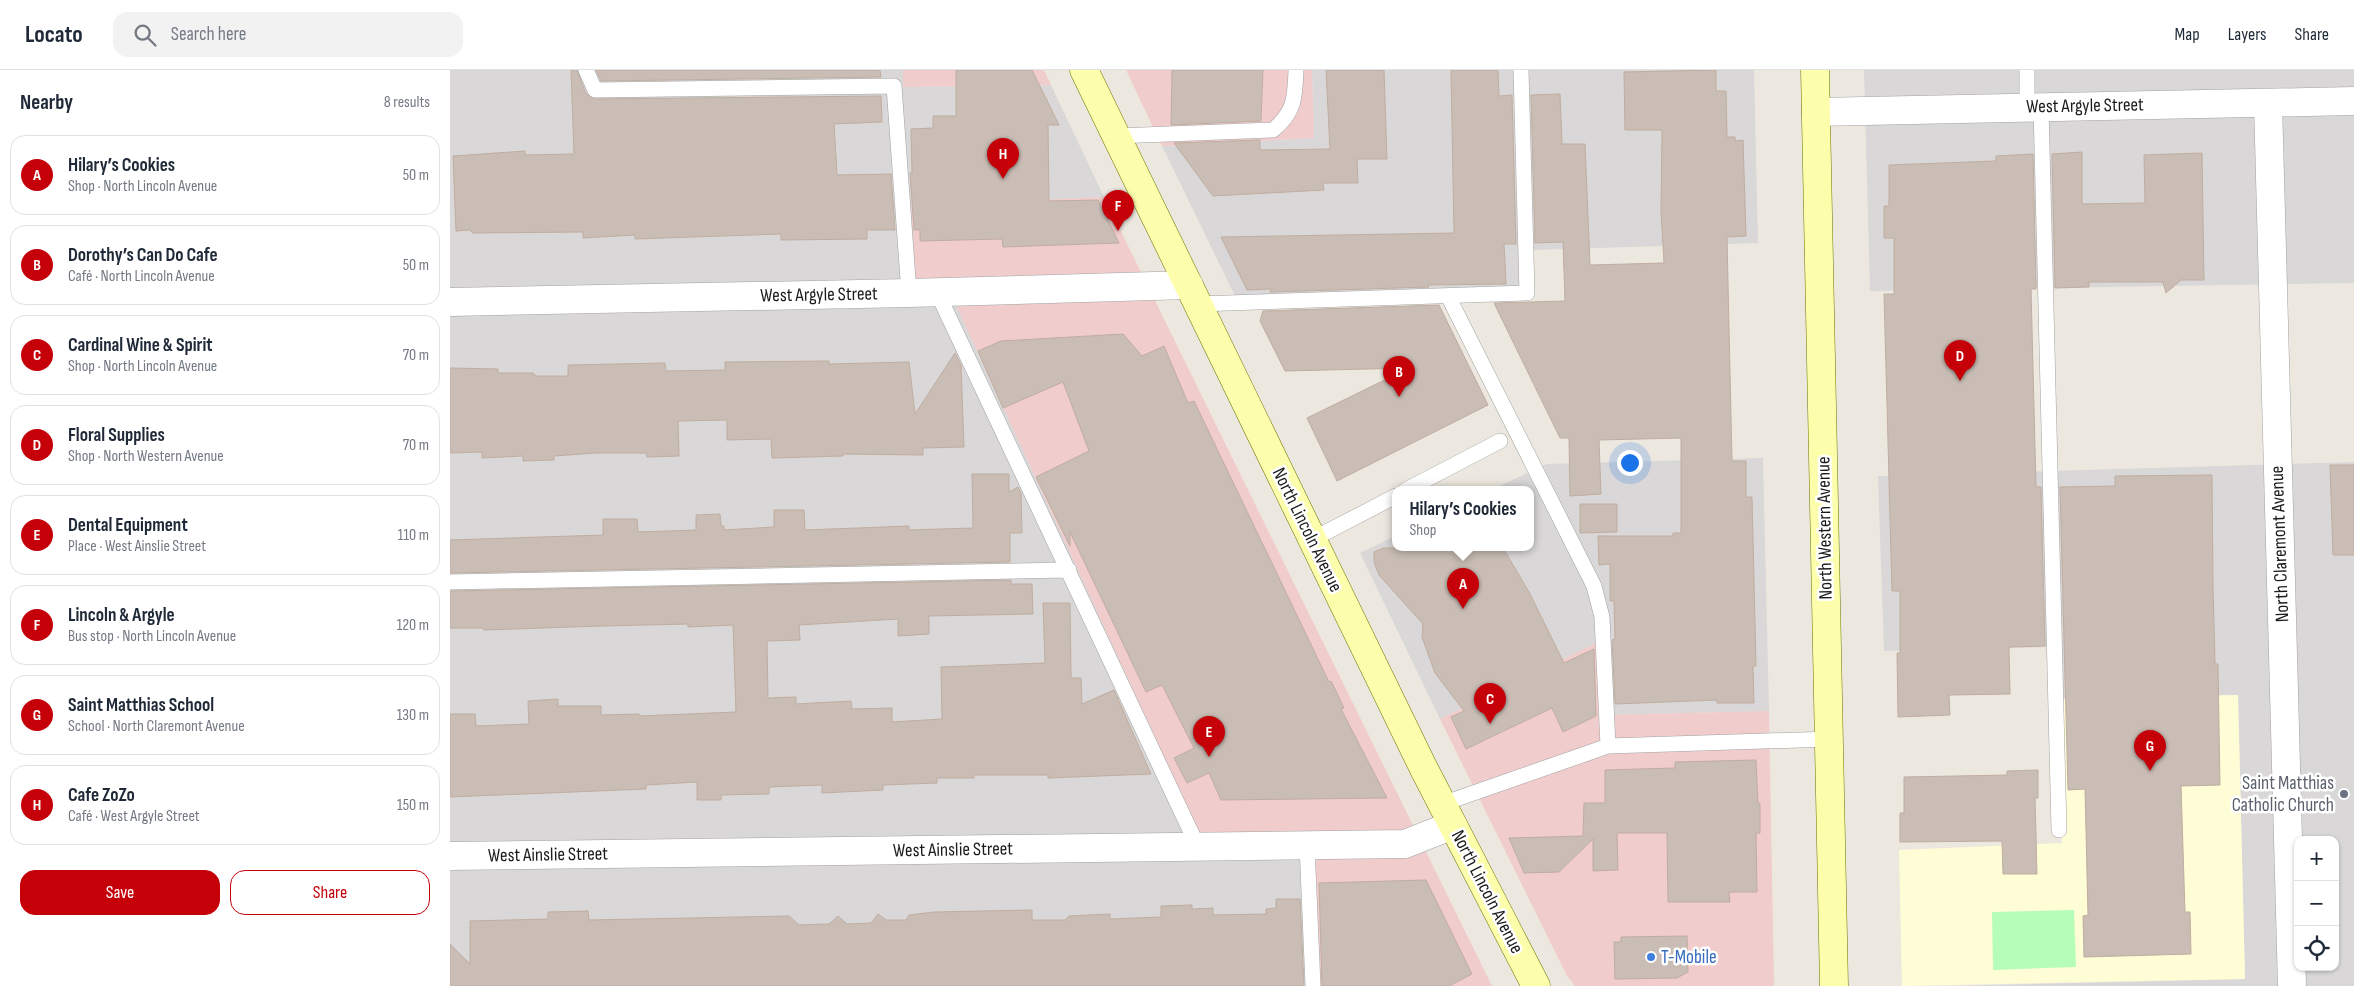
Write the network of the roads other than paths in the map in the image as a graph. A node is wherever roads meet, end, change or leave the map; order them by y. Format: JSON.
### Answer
{"nodes":[{"id":1,"x":586,"y":70,"type":"edge"},
{"id":2,"x":1084,"y":70,"type":"edge"},
{"id":3,"x":1296,"y":70,"type":"edge"},
{"id":4,"x":1521,"y":70,"type":"edge"},
{"id":5,"x":1815,"y":70,"type":"edge"},
{"id":6,"x":2027,"y":70,"type":"edge"},
{"id":7,"x":2354,"y":101,"type":"edge"},
{"id":8,"x":2268,"y":102,"type":"junction"},
{"id":9,"x":2034,"y":107,"type":"junction"},
{"id":10,"x":1816,"y":112,"type":"junction"},
{"id":11,"x":1116,"y":136,"type":"junction"},
{"id":12,"x":937,"y":292,"type":"junction"},
{"id":13,"x":909,"y":293,"type":"junction"},
{"id":14,"x":1193,"y":294,"type":"junction"},
{"id":15,"x":1448,"y":296,"type":"junction"},
{"id":16,"x":450,"y":302,"type":"edge"},
{"id":17,"x":1500,"y":441,"type":"dead end"},
{"id":18,"x":1414,"y":486,"type":"edge"},
{"id":19,"x":1392,"y":498,"type":"edge"},
{"id":20,"x":1311,"y":540,"type":"junction"},
{"id":21,"x":1069,"y":570,"type":"junction"},
{"id":22,"x":450,"y":582,"type":"edge"},
{"id":23,"x":1830,"y":739,"type":"junction"},
{"id":24,"x":1608,"y":746,"type":"junction"},
{"id":25,"x":1448,"y":814,"type":"junction"},
{"id":26,"x":2059,"y":830,"type":"dead end"},
{"id":27,"x":1307,"y":845,"type":"junction"},
{"id":28,"x":1198,"y":846,"type":"junction"},
{"id":29,"x":450,"y":856,"type":"edge"},
{"id":30,"x":1313,"y":986,"type":"edge"},
{"id":31,"x":1536,"y":986,"type":"edge"},
{"id":32,"x":1834,"y":986,"type":"edge"},
{"id":33,"x":2292,"y":986,"type":"edge"}],
"edges":[{"from":1,"to":13,"type":"lane"},
{"from":2,"to":11,"type":"main road","name":"North Lincoln Avenue"},
{"from":3,"to":11,"type":"lane"},
{"from":4,"to":15,"type":"lane"},
{"from":5,"to":10,"type":"main road","name":"North Western Avenue"},
{"from":6,"to":9,"type":"lane"},
{"from":7,"to":8,"type":"street","name":"West Argyle Street"},
{"from":8,"to":9,"type":"street","name":"West Argyle Street"},
{"from":8,"to":33,"type":"street","name":"North Claremont Avenue"},
{"from":9,"to":10,"type":"street","name":"West Argyle Street"},
{"from":9,"to":26,"type":"lane"},
{"from":10,"to":23,"type":"main road","name":"North Western Avenue"},
{"from":11,"to":14,"type":"main road","name":"North Lincoln Avenue"},
{"from":12,"to":13,"type":"street","name":"West Argyle Street"},
{"from":12,"to":14,"type":"street","name":"West Argyle Street"},
{"from":12,"to":21,"type":"lane"},
{"from":13,"to":16,"type":"street","name":"West Argyle Street"},
{"from":14,"to":15,"type":"lane"},
{"from":14,"to":20,"type":"main road","name":"North Lincoln Avenue"},
{"from":15,"to":24,"type":"lane"},
{"from":17,"to":18,"type":"lane"},
{"from":19,"to":20,"type":"lane"},
{"from":20,"to":25,"type":"main road","name":"North Lincoln Avenue"},
{"from":21,"to":22,"type":"lane"},
{"from":21,"to":28,"type":"lane"},
{"from":23,"to":24,"type":"lane"},
{"from":23,"to":32,"type":"main road","name":"North Western Avenue"},
{"from":24,"to":25,"type":"lane"},
{"from":25,"to":27,"type":"street","name":"West Ainslie Street"},
{"from":25,"to":31,"type":"main road","name":"North Lincoln Avenue"},
{"from":27,"to":28,"type":"street","name":"West Ainslie Street"},
{"from":27,"to":30,"type":"lane"},
{"from":28,"to":29,"type":"street","name":"West Ainslie Street"}]}
